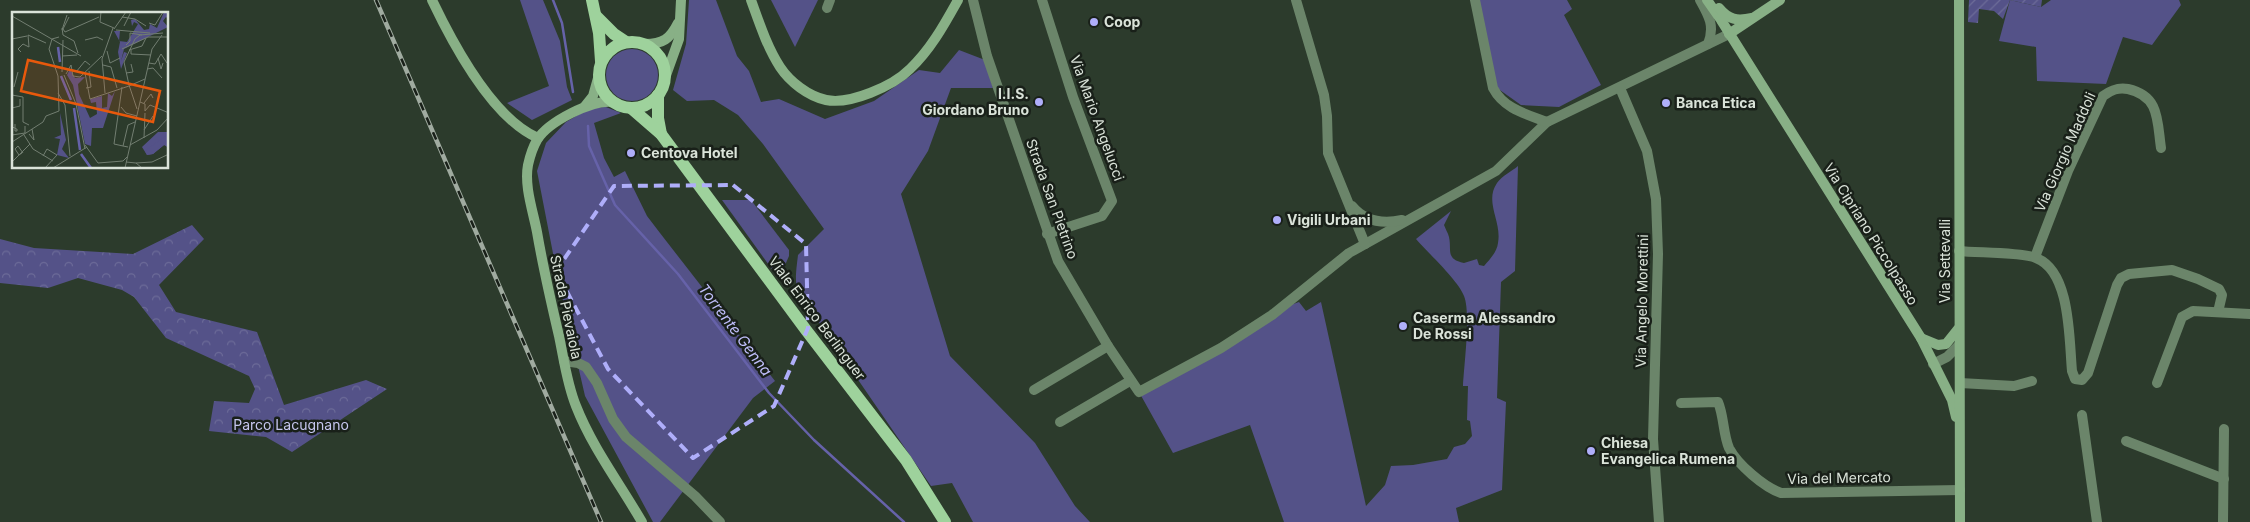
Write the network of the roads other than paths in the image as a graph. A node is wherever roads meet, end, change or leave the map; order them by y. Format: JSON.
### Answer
{"nodes":[{"id":1,"x":432,"y":0,"type":"edge"},
{"id":2,"x":592,"y":0,"type":"edge"},
{"id":3,"x":681,"y":0,"type":"edge"},
{"id":4,"x":751,"y":0,"type":"edge"},
{"id":5,"x":958,"y":0,"type":"edge"},
{"id":6,"x":973,"y":0,"type":"edge"},
{"id":7,"x":1042,"y":0,"type":"edge"},
{"id":8,"x":1296,"y":0,"type":"edge"},
{"id":9,"x":1475,"y":0,"type":"edge"},
{"id":10,"x":1700,"y":0,"type":"edge"},
{"id":11,"x":1706,"y":0,"type":"edge"},
{"id":12,"x":1780,"y":0,"type":"edge"},
{"id":13,"x":1959,"y":0,"type":"edge"},
{"id":14,"x":1716,"y":4,"type":"edge"},
{"id":15,"x":596,"y":15,"type":"junction"},
{"id":16,"x":1755,"y":17,"type":"junction"},
{"id":17,"x":679,"y":20,"type":"junction"},
{"id":18,"x":1721,"y":20,"type":"junction"},
{"id":19,"x":1729,"y":34,"type":"junction"},
{"id":20,"x":626,"y":42,"type":"junction"},
{"id":21,"x":645,"y":44,"type":"junction"},
{"id":22,"x":1708,"y":44,"type":"junction"},
{"id":23,"x":1744,"y":57,"type":"junction"},
{"id":24,"x":602,"y":61,"type":"junction"},
{"id":25,"x":598,"y":78,"type":"junction"},
{"id":26,"x":665,"y":78,"type":"junction"},
{"id":27,"x":1620,"y":88,"type":"junction"},
{"id":28,"x":658,"y":95,"type":"junction"},
{"id":29,"x":613,"y":102,"type":"junction"},
{"id":30,"x":584,"y":107,"type":"junction"},
{"id":31,"x":631,"y":108,"type":"junction"},
{"id":32,"x":1547,"y":122,"type":"junction"},
{"id":33,"x":661,"y":134,"type":"junction"},
{"id":34,"x":538,"y":138,"type":"junction"},
{"id":35,"x":2161,"y":148,"type":"dead end"},
{"id":36,"x":1347,"y":200,"type":"junction"},
{"id":37,"x":1411,"y":218,"type":"junction"},
{"id":38,"x":1047,"y":234,"type":"junction"},
{"id":39,"x":1365,"y":244,"type":"junction"},
{"id":40,"x":1958,"y":251,"type":"junction"},
{"id":41,"x":2035,"y":257,"type":"junction"},
{"id":42,"x":2218,"y":312,"type":"junction"},
{"id":43,"x":2250,"y":314,"type":"edge"},
{"id":44,"x":1958,"y":328,"type":"junction"},
{"id":45,"x":1920,"y":338,"type":"junction"},
{"id":46,"x":1959,"y":345,"type":"junction"},
{"id":47,"x":1108,"y":346,"type":"junction"},
{"id":48,"x":564,"y":361,"type":"junction"},
{"id":49,"x":1933,"y":364,"type":"junction"},
{"id":50,"x":1130,"y":381,"type":"junction"},
{"id":51,"x":2032,"y":381,"type":"dead end"},
{"id":52,"x":2157,"y":383,"type":"dead end"},
{"id":53,"x":1960,"y":386,"type":"junction"},
{"id":54,"x":1946,"y":389,"type":"junction"},
{"id":55,"x":1034,"y":390,"type":"dead end"},
{"id":56,"x":1681,"y":403,"type":"dead end"},
{"id":57,"x":2082,"y":416,"type":"dead end"},
{"id":58,"x":1060,"y":422,"type":"dead end"},
{"id":59,"x":2224,"y":429,"type":"dead end"},
{"id":60,"x":1960,"y":433,"type":"junction"},
{"id":61,"x":2126,"y":441,"type":"dead end"},
{"id":62,"x":2224,"y":479,"type":"junction"},
{"id":63,"x":1960,"y":490,"type":"junction"},
{"id":64,"x":642,"y":522,"type":"edge"},
{"id":65,"x":720,"y":522,"type":"edge"},
{"id":66,"x":945,"y":522,"type":"edge"},
{"id":67,"x":1660,"y":522,"type":"edge"},
{"id":68,"x":1960,"y":522,"type":"edge"},
{"id":69,"x":2097,"y":522,"type":"edge"},
{"id":70,"x":2224,"y":522,"type":"edge"}],
"edges":[{"from":1,"to":34,"type":"main road"},
{"from":2,"to":15,"type":"main road"},
{"from":3,"to":17,"type":"main road"},
{"from":4,"to":5,"type":"main road"},
{"from":6,"to":38,"type":"street","name":"Strada San Pietrino"},
{"from":7,"to":38,"type":"street","name":"Via Mario Angelucci"},
{"from":8,"to":36,"type":"street"},
{"from":9,"to":32,"type":"street"},
{"from":10,"to":22,"type":"street"},
{"from":11,"to":18,"type":"main road"},
{"from":12,"to":16,"type":"main road"},
{"from":13,"to":40,"type":"main road","name":"Via Settevalli"},
{"from":14,"to":16,"type":"main road"},
{"from":14,"to":18,"type":"main road"},
{"from":15,"to":20,"type":"main road"},
{"from":15,"to":24,"type":"main road"},
{"from":16,"to":19,"type":"main road"},
{"from":16,"to":23,"type":"main road"},
{"from":17,"to":21,"type":"main road"},
{"from":17,"to":26,"type":"main road"},
{"from":18,"to":19,"type":"main road","name":"Via Cipriano Piccolpasso"},
{"from":19,"to":22,"type":"street"},
{"from":19,"to":23,"type":"main road","name":"Via Cipriano Piccolpasso"},
{"from":20,"to":21,"type":"main road"},
{"from":20,"to":24,"type":"main road"},
{"from":21,"to":26,"type":"main road"},
{"from":22,"to":27,"type":"street"},
{"from":23,"to":45,"type":"main road","name":"Via Cipriano Piccolpasso"},
{"from":24,"to":25,"type":"main road"},
{"from":25,"to":29,"type":"main road"},
{"from":25,"to":30,"type":"main road"},
{"from":26,"to":28,"type":"main road"},
{"from":27,"to":32,"type":"street"},
{"from":27,"to":67,"type":"street","name":"Via Angelo Morettini"},
{"from":28,"to":31,"type":"main road"},
{"from":28,"to":33,"type":"main road"},
{"from":29,"to":30,"type":"main road"},
{"from":29,"to":31,"type":"main road"},
{"from":30,"to":34,"type":"main road"},
{"from":31,"to":33,"type":"main road","name":"Viale Enrico Berlinguer"},
{"from":32,"to":37,"type":"street"},
{"from":33,"to":66,"type":"main road","name":"Viale Enrico Berlinguer"},
{"from":34,"to":48,"type":"main road","name":"Strada Pievaiola"},
{"from":35,"to":41,"type":"street","name":"Via Giorgio Maddoli"},
{"from":36,"to":37,"type":"street"},
{"from":36,"to":39,"type":"street"},
{"from":37,"to":39,"type":"street"},
{"from":38,"to":47,"type":"street","name":"Strada San Pietrino"},
{"from":39,"to":50,"type":"street","name":"Strada San Pietrino"},
{"from":40,"to":41,"type":"street"},
{"from":40,"to":44,"type":"main road","name":"Via Settevalli"},
{"from":41,"to":42,"type":"street"},
{"from":42,"to":43,"type":"street"},
{"from":42,"to":52,"type":"street"},
{"from":44,"to":45,"type":"main road"},
{"from":44,"to":46,"type":"main road","name":"Via Settevalli"},
{"from":45,"to":49,"type":"main road","name":"Via Cipriano Piccolpasso"},
{"from":46,"to":49,"type":"street"},
{"from":46,"to":53,"type":"main road","name":"Via Settevalli"},
{"from":47,"to":50,"type":"street","name":"Strada San Pietrino"},
{"from":47,"to":55,"type":"street"},
{"from":48,"to":64,"type":"main road","name":"Strada Pievaiola"},
{"from":48,"to":65,"type":"street"},
{"from":49,"to":54,"type":"main road","name":"Via Cipriano Piccolpasso"},
{"from":50,"to":58,"type":"street"},
{"from":51,"to":53,"type":"street"},
{"from":53,"to":54,"type":"street"},
{"from":53,"to":60,"type":"main road","name":"Via Settevalli"},
{"from":54,"to":60,"type":"main road","name":"Via Cipriano Piccolpasso"},
{"from":56,"to":63,"type":"street","name":"Via del Mercato"},
{"from":57,"to":69,"type":"street"},
{"from":59,"to":62,"type":"street"},
{"from":60,"to":63,"type":"main road","name":"Via Settevalli"},
{"from":61,"to":62,"type":"street"},
{"from":62,"to":70,"type":"street"},
{"from":63,"to":68,"type":"main road","name":"Via Settevalli"}]}
